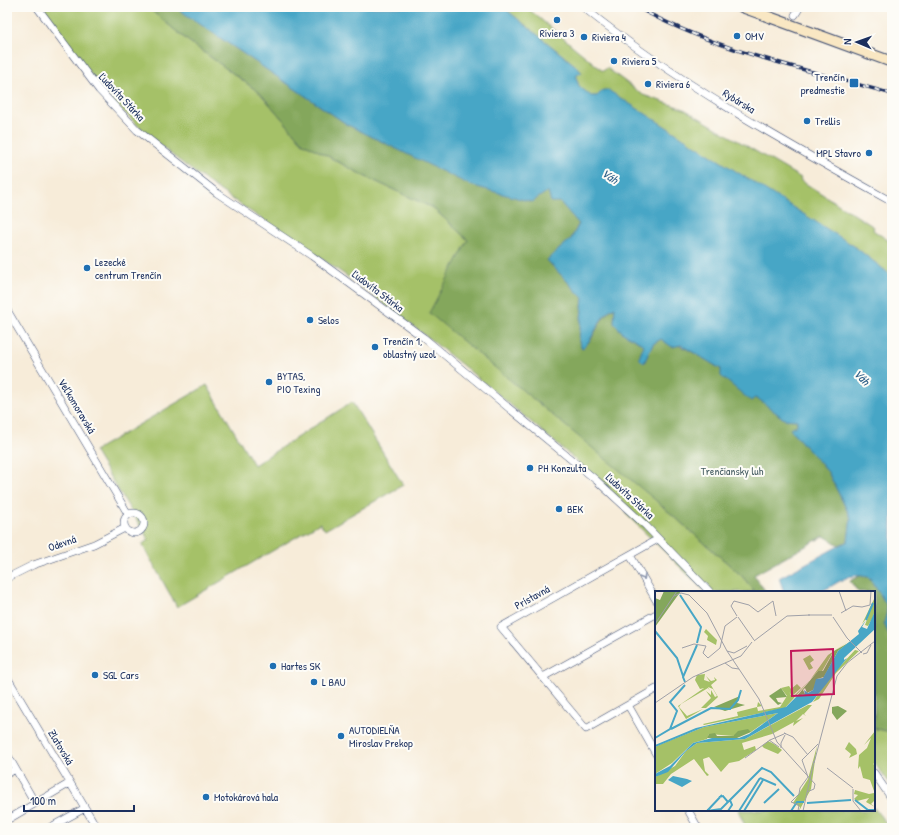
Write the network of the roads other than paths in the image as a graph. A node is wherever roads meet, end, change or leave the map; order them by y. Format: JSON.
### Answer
{"nodes":[{"id":1,"x":37,"y":7,"type":"edge"},
{"id":2,"x":583,"y":7,"type":"edge"},
{"id":3,"x":742,"y":7,"type":"edge"},
{"id":4,"x":800,"y":7,"type":"edge"},
{"id":5,"x":795,"y":15,"type":"dead end"},
{"id":6,"x":892,"y":62,"type":"edge"},
{"id":7,"x":892,"y":202,"type":"edge"},
{"id":8,"x":7,"y":310,"type":"edge"},
{"id":9,"x":128,"y":514,"type":"junction"},
{"id":10,"x":125,"y":528,"type":"junction"},
{"id":11,"x":658,"y":539,"type":"junction"},
{"id":12,"x":630,"y":555,"type":"junction"},
{"id":13,"x":7,"y":578,"type":"edge"},
{"id":14,"x":709,"y":591,"type":"edge"},
{"id":15,"x":655,"y":598,"type":"edge"},
{"id":16,"x":655,"y":615,"type":"edge"},
{"id":17,"x":7,"y":677,"type":"edge"},
{"id":18,"x":543,"y":677,"type":"junction"},
{"id":19,"x":655,"y":690,"type":"edge"},
{"id":20,"x":628,"y":705,"type":"junction"},
{"id":21,"x":655,"y":752,"type":"edge"},
{"id":22,"x":7,"y":754,"type":"edge"},
{"id":23,"x":16,"y":769,"type":"junction"},
{"id":24,"x":7,"y":774,"type":"edge"},
{"id":25,"x":875,"y":774,"type":"edge"},
{"id":26,"x":70,"y":782,"type":"junction"},
{"id":27,"x":892,"y":799,"type":"edge"},
{"id":28,"x":35,"y":803,"type":"junction"},
{"id":29,"x":85,"y":808,"type":"junction"},
{"id":30,"x":689,"y":811,"type":"edge"},
{"id":31,"x":7,"y":820,"type":"edge"},
{"id":32,"x":50,"y":828,"type":"edge"},
{"id":33,"x":97,"y":828,"type":"edge"},
{"id":34,"x":698,"y":828,"type":"edge"}],
"edges":[{"from":1,"to":11,"type":"street","name":"Ľudovíta Stárka"},
{"from":2,"to":7,"type":"street","name":"Rybárska"},
{"from":3,"to":6,"type":"main road"},
{"from":4,"to":5,"type":"street"},
{"from":8,"to":9,"type":"street","name":"Veľkomoravská"},
{"from":9,"to":10,"type":"street"},
{"from":9,"to":10,"type":"street"},
{"from":10,"to":13,"type":"street","name":"Odevná"},
{"from":11,"to":12,"type":"street","name":"Prístavná"},
{"from":11,"to":14,"type":"street","name":"Ľudovíta Stárka"},
{"from":12,"to":15,"type":"street","one_way":true},
{"from":12,"to":18,"type":"street","name":"Prístavná"},
{"from":16,"to":18,"type":"street"},
{"from":17,"to":26,"type":"street","name":"Zlatovská"},
{"from":18,"to":20,"type":"street","name":"Prístavná"},
{"from":19,"to":20,"type":"street","name":"Prístavná"},
{"from":20,"to":21,"type":"street"},
{"from":22,"to":23,"type":"street"},
{"from":23,"to":24,"type":"street"},
{"from":23,"to":28,"type":"street"},
{"from":25,"to":27,"type":"street"},
{"from":26,"to":28,"type":"street"},
{"from":26,"to":29,"type":"street","name":"Zlatovská"},
{"from":28,"to":31,"type":"street"},
{"from":29,"to":32,"type":"street"},
{"from":29,"to":33,"type":"street","name":"Zlatovská"},
{"from":30,"to":34,"type":"street"}]}
